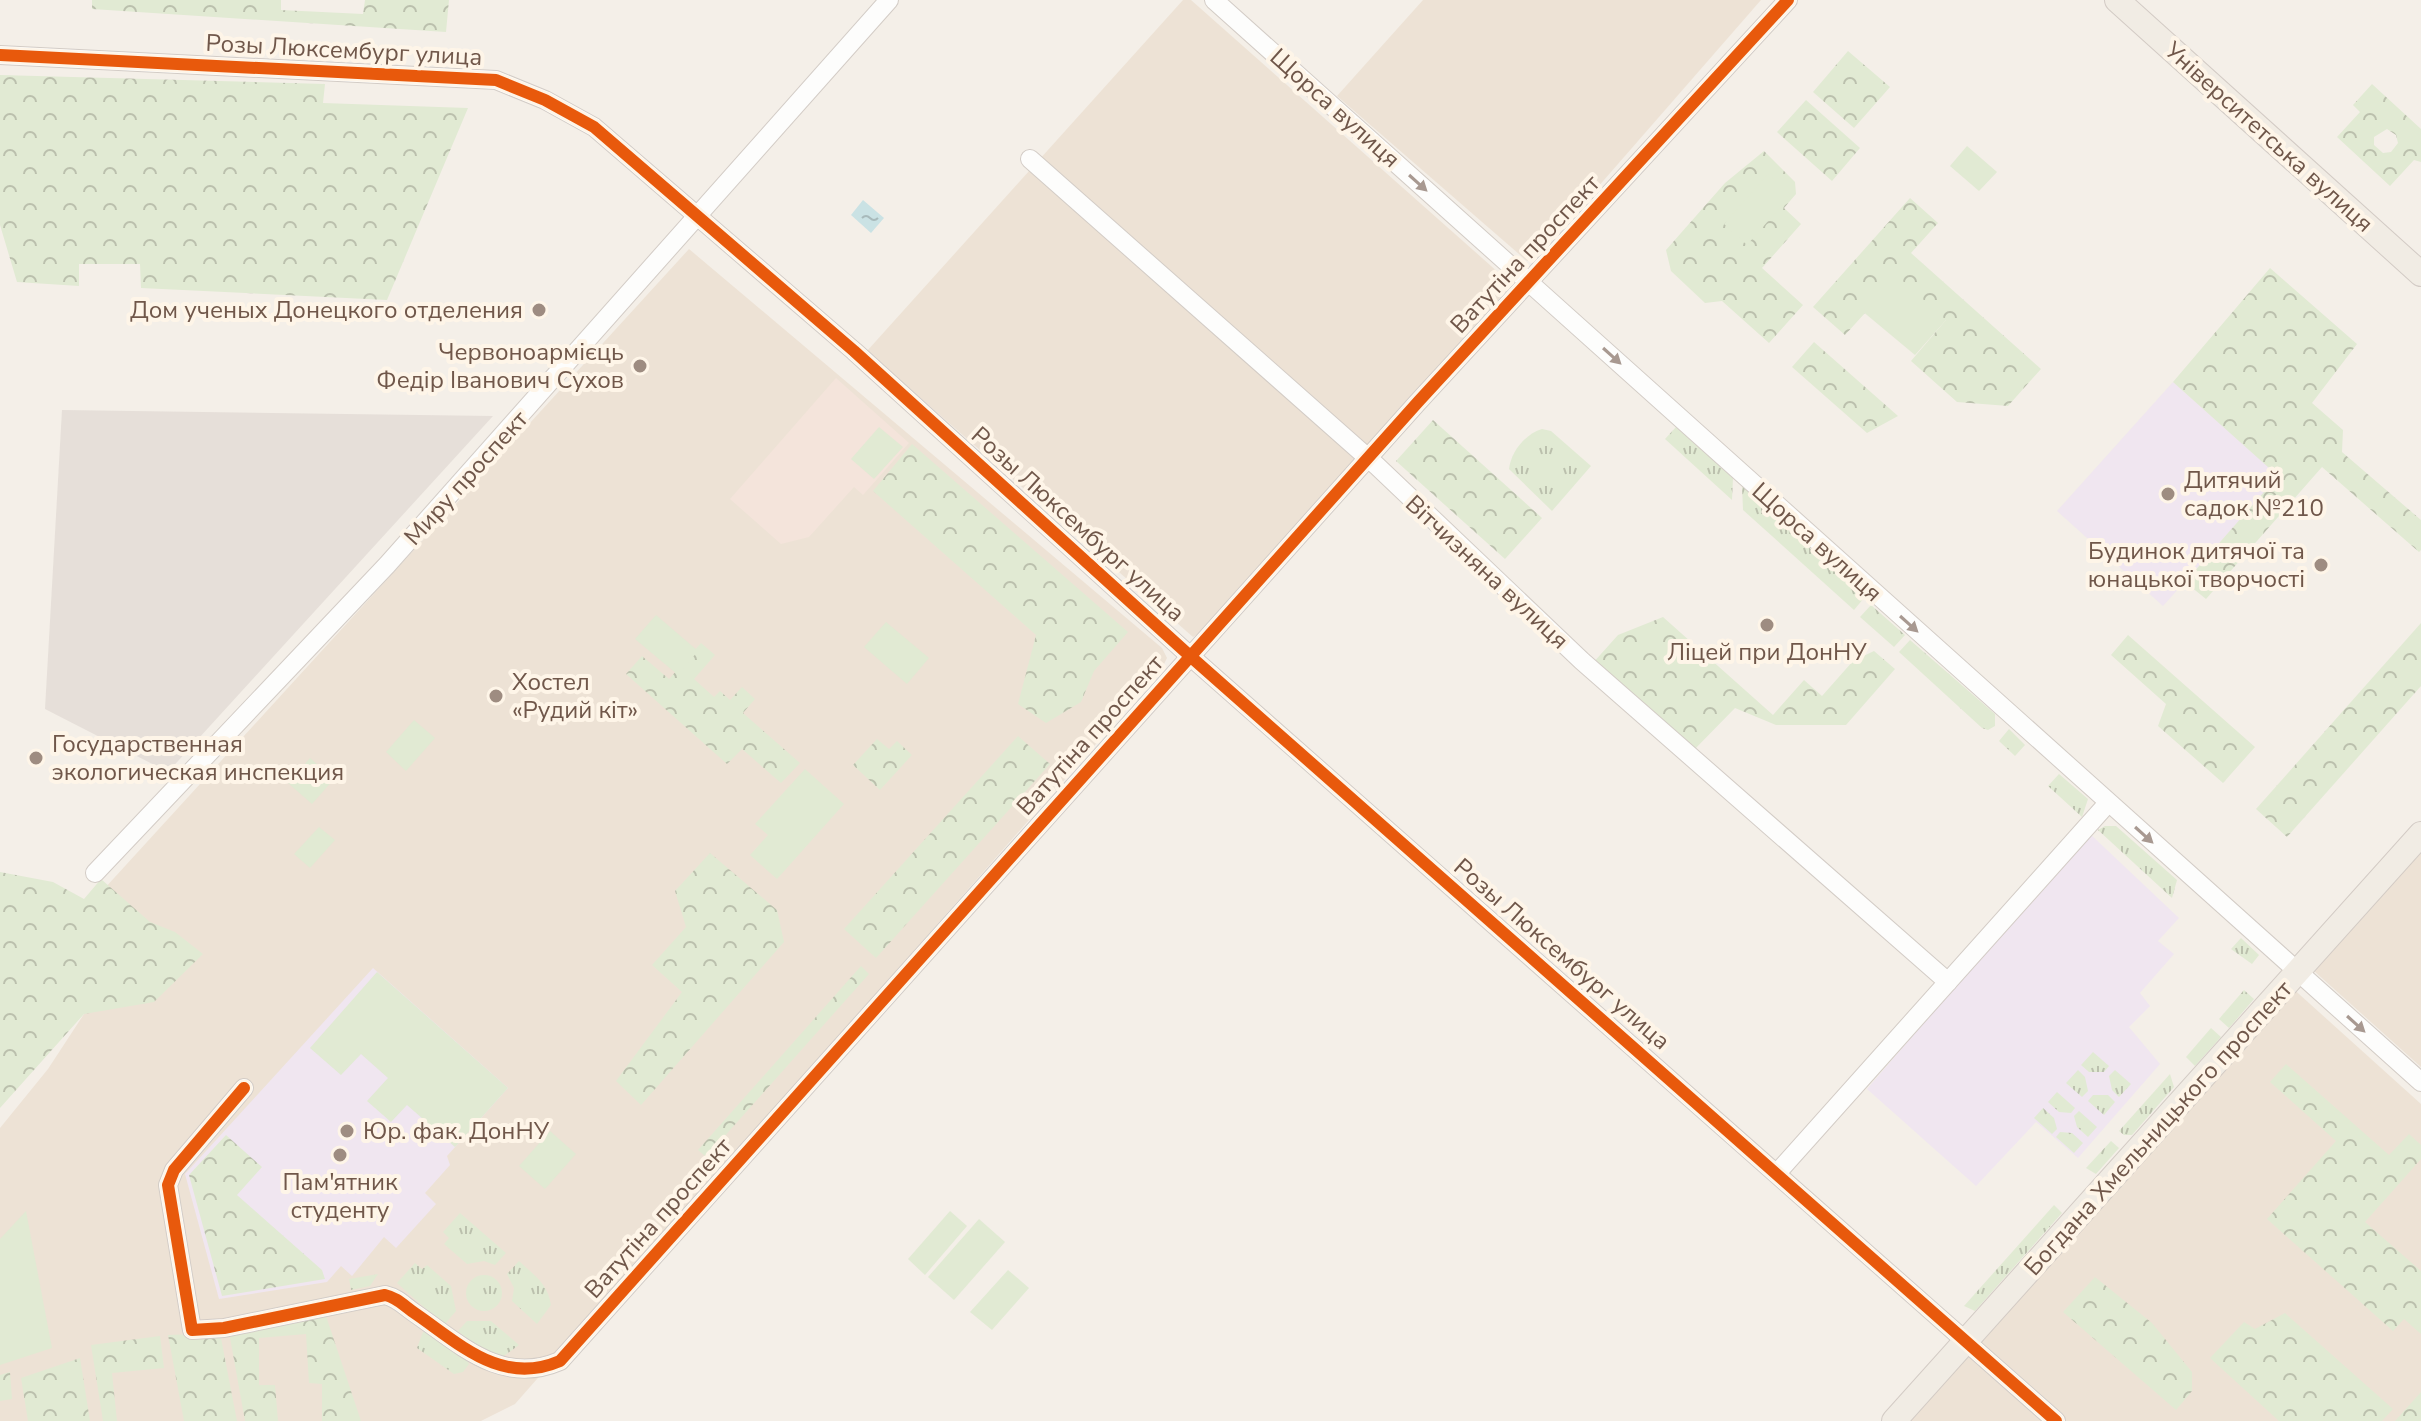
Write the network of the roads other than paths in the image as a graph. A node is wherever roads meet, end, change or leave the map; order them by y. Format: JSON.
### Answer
{"nodes":[{"id":1,"x":889,"y":0,"type":"edge"},
{"id":2,"x":1214,"y":0,"type":"edge"},
{"id":3,"x":1788,"y":0,"type":"edge"},
{"id":4,"x":2117,"y":0,"type":"edge"},
{"id":5,"x":0,"y":55,"type":"edge"},
{"id":6,"x":1030,"y":159,"type":"dead end"},
{"id":7,"x":699,"y":216,"type":"junction"},
{"id":8,"x":2421,"y":274,"type":"edge"},
{"id":9,"x":1528,"y":281,"type":"junction"},
{"id":10,"x":1367,"y":459,"type":"junction"},
{"id":11,"x":1190,"y":656,"type":"junction"},
{"id":12,"x":2108,"y":803,"type":"junction"},
{"id":13,"x":2421,"y":834,"type":"edge"},
{"id":14,"x":95,"y":873,"type":"dead end"},
{"id":15,"x":2297,"y":973,"type":"junction"},
{"id":16,"x":1948,"y":982,"type":"junction"},
{"id":17,"x":2421,"y":1082,"type":"edge"},
{"id":18,"x":244,"y":1088,"type":"dead end"},
{"id":19,"x":1777,"y":1173,"type":"junction"},
{"id":20,"x":1966,"y":1342,"type":"junction"},
{"id":21,"x":1894,"y":1421,"type":"edge"},
{"id":22,"x":2056,"y":1421,"type":"edge"}],
"edges":[{"from":1,"to":7,"type":"street","name":"Миру проспект"},
{"from":2,"to":9,"type":"street","name":"Щорса вулиця","one_way":true},
{"from":3,"to":9,"type":"street","name":"Ватутіна проспект"},
{"from":4,"to":8,"type":"main road","name":"Університетська вулиця"},
{"from":5,"to":7,"type":"street","name":"Розы Люксембург улица"},
{"from":6,"to":10,"type":"street","name":"Вітчизняна вулиця"},
{"from":7,"to":11,"type":"street","name":"Розы Люксембург улица"},
{"from":7,"to":14,"type":"street","name":"Миру проспект"},
{"from":9,"to":10,"type":"street","name":"Ватутіна проспект"},
{"from":9,"to":12,"type":"street","name":"Щорса вулиця","one_way":true},
{"from":10,"to":11,"type":"street","name":"Ватутіна проспект"},
{"from":10,"to":16,"type":"street","name":"Вітчизняна вулиця"},
{"from":11,"to":18,"type":"street","name":"Ватутіна проспект"},
{"from":11,"to":19,"type":"street","name":"Розы Люксембург улица"},
{"from":12,"to":15,"type":"street","name":"Щорса вулиця","one_way":true},
{"from":12,"to":16,"type":"street"},
{"from":13,"to":15,"type":"main road","name":"Богдана Хмельницького проспект"},
{"from":15,"to":17,"type":"street","name":"Щорса вулиця","one_way":true},
{"from":15,"to":20,"type":"main road","name":"Богдана Хмельницького проспект"},
{"from":16,"to":19,"type":"street"},
{"from":19,"to":20,"type":"street","name":"Розы Люксембург улица"},
{"from":20,"to":21,"type":"main road","name":"Богдана Хмельницького проспект"},
{"from":20,"to":22,"type":"street","name":"Розы Люксембург улица"}]}
